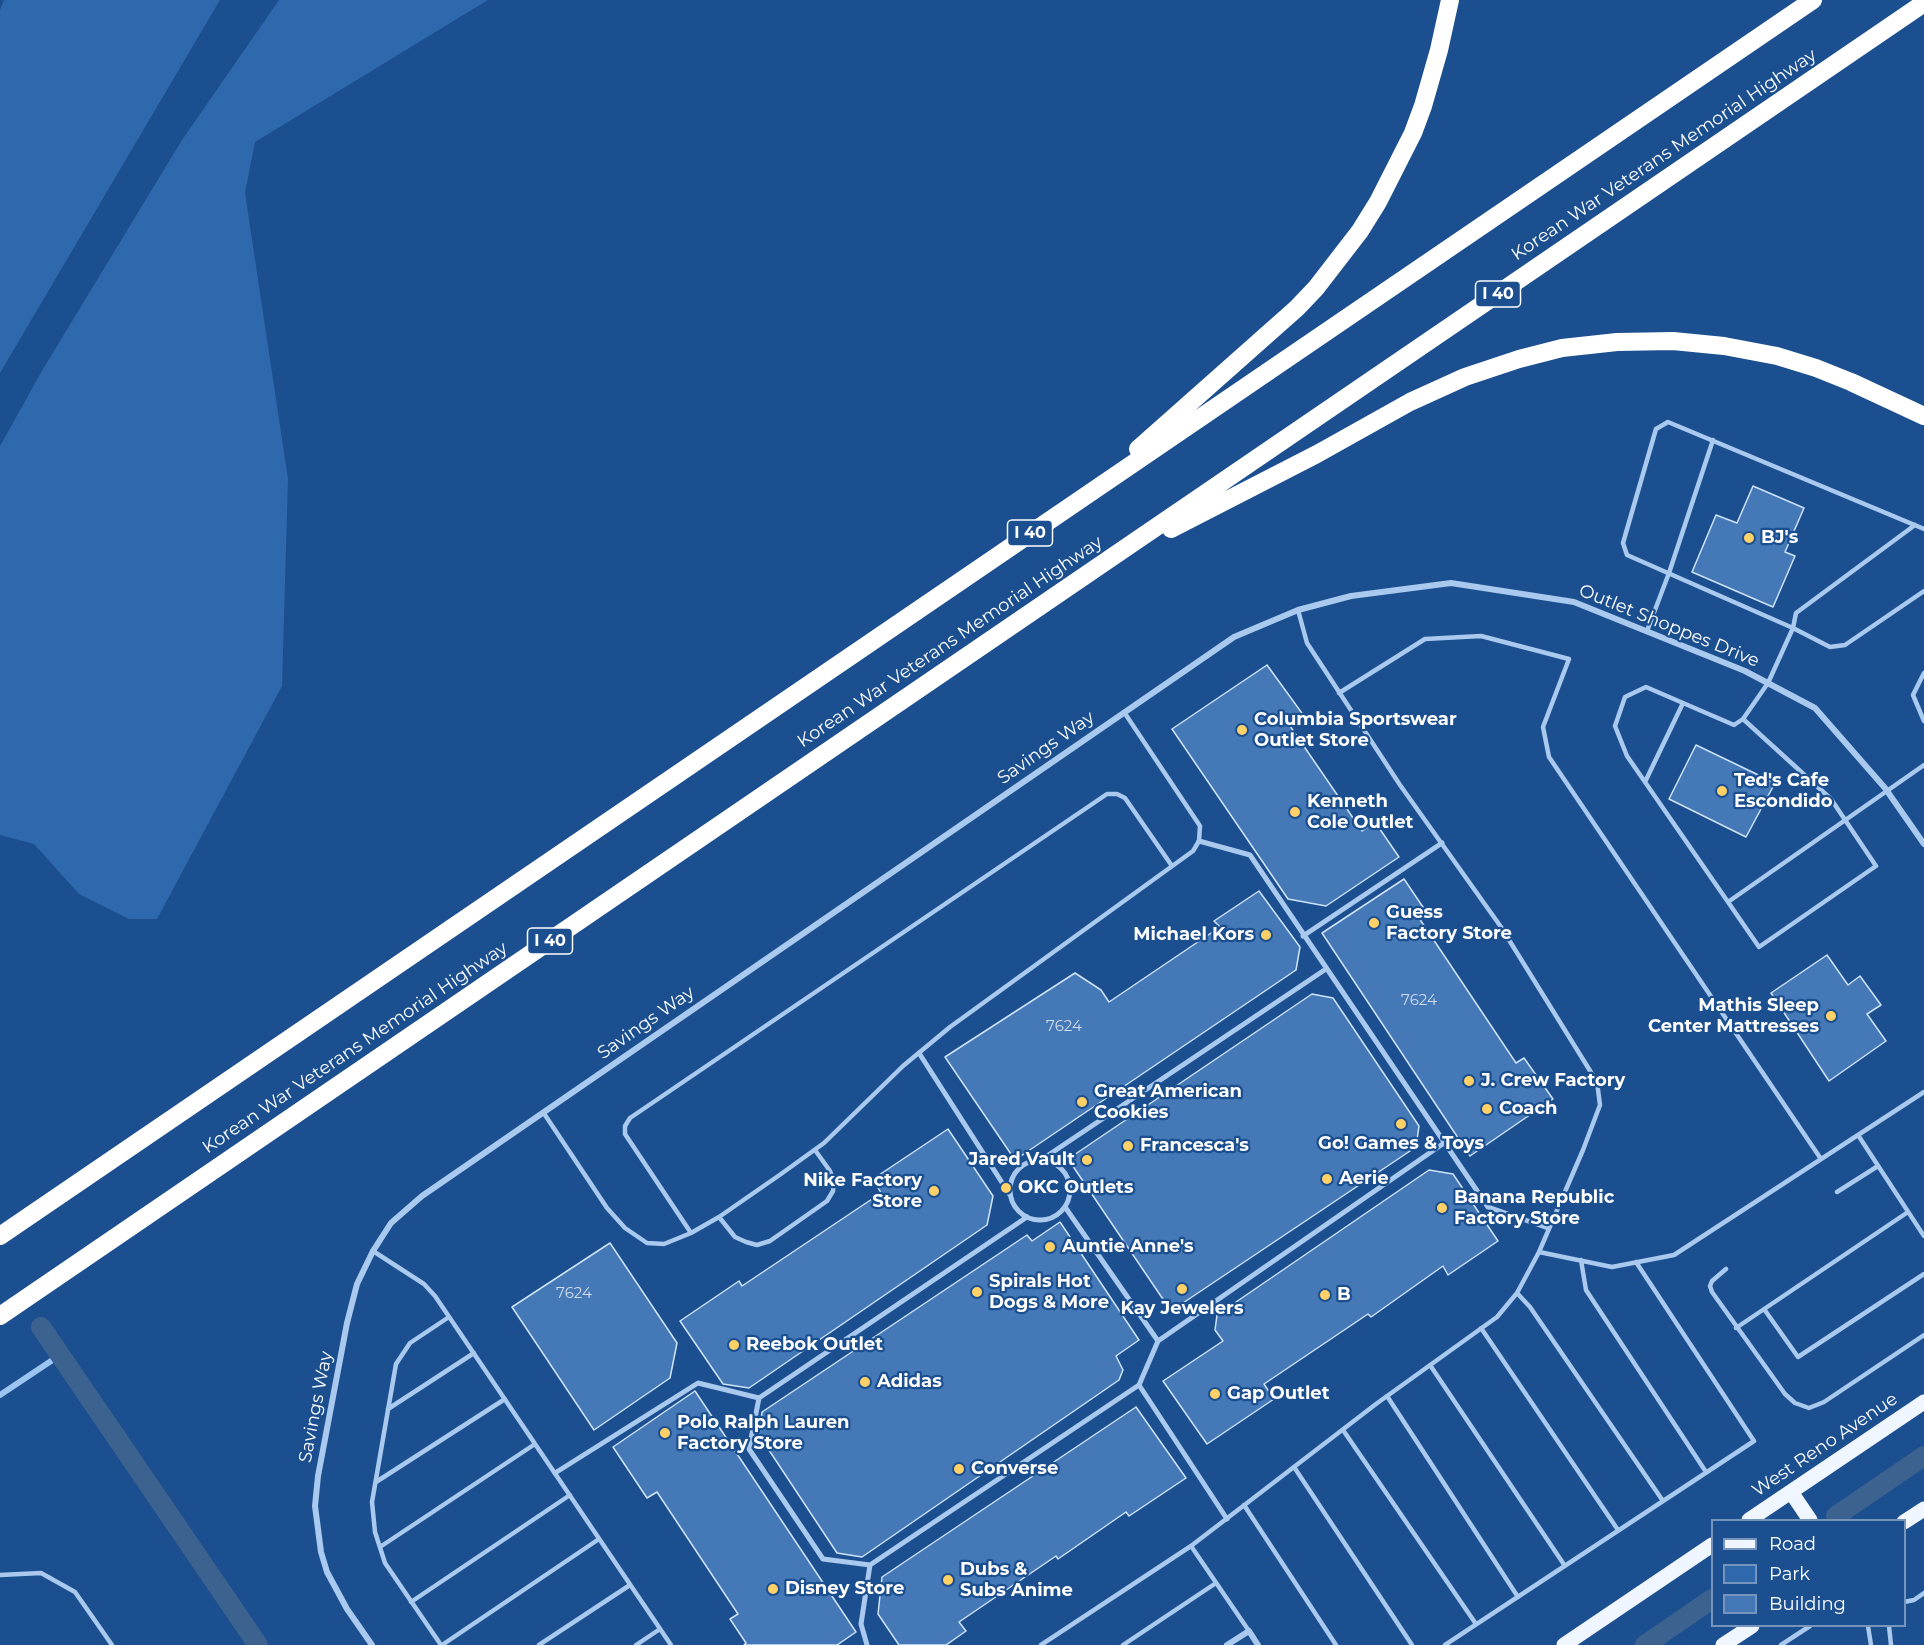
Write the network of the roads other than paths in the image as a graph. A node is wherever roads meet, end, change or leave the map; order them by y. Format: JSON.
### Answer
{"nodes":[{"id":1,"x":1450,"y":0,"type":"edge"},
{"id":2,"x":1813,"y":0,"type":"edge"},
{"id":3,"x":1924,"y":3,"type":"edge"},
{"id":4,"x":1924,"y":416,"type":"edge"},
{"id":5,"x":1713,"y":440,"type":"junction"},
{"id":6,"x":1080,"y":500,"type":"junction"},
{"id":7,"x":1915,"y":525,"type":"junction"},
{"id":8,"x":1924,"y":528,"type":"edge"},
{"id":9,"x":1100,"y":566,"type":"junction"},
{"id":10,"x":1669,"y":573,"type":"junction"},
{"id":11,"x":1924,"y":591,"type":"edge"},
{"id":12,"x":1298,"y":610,"type":"junction"},
{"id":13,"x":1792,"y":628,"type":"junction"},
{"id":14,"x":1647,"y":631,"type":"junction"},
{"id":15,"x":1924,"y":673,"type":"edge"},
{"id":16,"x":1768,"y":683,"type":"junction"},
{"id":17,"x":1339,"y":693,"type":"junction"},
{"id":18,"x":1683,"y":703,"type":"junction"},
{"id":19,"x":1124,"y":712,"type":"junction"},
{"id":20,"x":1743,"y":719,"type":"junction"},
{"id":21,"x":1924,"y":721,"type":"edge"},
{"id":22,"x":1924,"y":765,"type":"edge"},
{"id":23,"x":1645,"y":782,"type":"junction"},
{"id":24,"x":1887,"y":790,"type":"junction"},
{"id":25,"x":1846,"y":820,"type":"junction"},
{"id":26,"x":1199,"y":841,"type":"junction"},
{"id":27,"x":1442,"y":843,"type":"junction"},
{"id":28,"x":1924,"y":844,"type":"edge"},
{"id":29,"x":1172,"y":866,"type":"junction"},
{"id":30,"x":1728,"y":902,"type":"junction"},
{"id":31,"x":1303,"y":936,"type":"junction"},
{"id":32,"x":1326,"y":969,"type":"junction"},
{"id":33,"x":919,"y":1053,"type":"junction"},
{"id":34,"x":1924,"y":1092,"type":"edge"},
{"id":35,"x":543,"y":1112,"type":"junction"},
{"id":36,"x":1858,"y":1135,"type":"junction"},
{"id":37,"x":1444,"y":1143,"type":"junction"},
{"id":38,"x":815,"y":1150,"type":"junction"},
{"id":39,"x":1821,"y":1159,"type":"junction"},
{"id":40,"x":1041,"y":1160,"type":"junction"},
{"id":41,"x":1878,"y":1166,"type":"junction"},
{"id":42,"x":1838,"y":1192,"type":"dead end"},
{"id":43,"x":1011,"y":1196,"type":"junction"},
{"id":44,"x":1065,"y":1207,"type":"junction"},
{"id":45,"x":1908,"y":1212,"type":"junction"},
{"id":46,"x":719,"y":1217,"type":"junction"},
{"id":47,"x":1027,"y":1217,"type":"junction"},
{"id":48,"x":1548,"y":1228,"type":"junction"},
{"id":49,"x":691,"y":1233,"type":"junction"},
{"id":50,"x":0,"y":1236,"type":"edge"},
{"id":51,"x":1924,"y":1236,"type":"edge"},
{"id":52,"x":373,"y":1251,"type":"junction"},
{"id":53,"x":1539,"y":1252,"type":"junction"},
{"id":54,"x":1581,"y":1260,"type":"junction"},
{"id":55,"x":1636,"y":1262,"type":"junction"},
{"id":56,"x":1726,"y":1269,"type":"dead end"},
{"id":57,"x":1924,"y":1274,"type":"edge"},
{"id":58,"x":1517,"y":1293,"type":"junction"},
{"id":59,"x":1764,"y":1309,"type":"junction"},
{"id":60,"x":0,"y":1316,"type":"edge"},
{"id":61,"x":449,"y":1317,"type":"junction"},
{"id":62,"x":1481,"y":1328,"type":"junction"},
{"id":63,"x":1736,"y":1328,"type":"junction"},
{"id":64,"x":1924,"y":1335,"type":"edge"},
{"id":65,"x":1158,"y":1341,"type":"junction"},
{"id":66,"x":474,"y":1353,"type":"junction"},
{"id":67,"x":1430,"y":1365,"type":"junction"},
{"id":68,"x":1139,"y":1385,"type":"junction"},
{"id":69,"x":1387,"y":1396,"type":"junction"},
{"id":70,"x":759,"y":1398,"type":"junction"},
{"id":71,"x":505,"y":1399,"type":"junction"},
{"id":72,"x":1924,"y":1402,"type":"edge"},
{"id":73,"x":388,"y":1409,"type":"junction"},
{"id":74,"x":1343,"y":1430,"type":"junction"},
{"id":75,"x":535,"y":1444,"type":"junction"},
{"id":76,"x":1294,"y":1467,"type":"junction"},
{"id":77,"x":1706,"y":1472,"type":"junction"},
{"id":78,"x":555,"y":1473,"type":"junction"},
{"id":79,"x":376,"y":1483,"type":"junction"},
{"id":80,"x":1791,"y":1492,"type":"junction"},
{"id":81,"x":570,"y":1495,"type":"junction"},
{"id":82,"x":1663,"y":1501,"type":"junction"},
{"id":83,"x":1244,"y":1505,"type":"junction"},
{"id":84,"x":1924,"y":1509,"type":"edge"},
{"id":85,"x":1227,"y":1519,"type":"junction"},
{"id":86,"x":1752,"y":1519,"type":"edge"},
{"id":87,"x":1809,"y":1519,"type":"edge"},
{"id":88,"x":1906,"y":1521,"type":"edge"},
{"id":89,"x":1618,"y":1530,"type":"junction"},
{"id":90,"x":599,"y":1539,"type":"junction"},
{"id":91,"x":1191,"y":1546,"type":"junction"},
{"id":92,"x":1711,"y":1546,"type":"edge"},
{"id":93,"x":380,"y":1547,"type":"junction"},
{"id":94,"x":870,"y":1565,"type":"junction"},
{"id":95,"x":1565,"y":1566,"type":"junction"},
{"id":96,"x":0,"y":1575,"type":"edge"},
{"id":97,"x":1216,"y":1583,"type":"junction"},
{"id":98,"x":630,"y":1585,"type":"junction"},
{"id":99,"x":1924,"y":1593,"type":"edge"},
{"id":100,"x":1518,"y":1597,"type":"junction"},
{"id":101,"x":411,"y":1602,"type":"junction"},
{"id":102,"x":1906,"y":1602,"type":"edge"},
{"id":103,"x":1476,"y":1624,"type":"junction"},
{"id":104,"x":1750,"y":1627,"type":"edge"},
{"id":105,"x":1808,"y":1627,"type":"edge"},
{"id":106,"x":1868,"y":1627,"type":"edge"},
{"id":107,"x":1889,"y":1627,"type":"edge"},
{"id":108,"x":660,"y":1629,"type":"junction"},
{"id":109,"x":1249,"y":1631,"type":"junction"},
{"id":110,"x":112,"y":1645,"type":"edge"},
{"id":111,"x":372,"y":1645,"type":"edge"},
{"id":112,"x":441,"y":1645,"type":"edge"},
{"id":113,"x":539,"y":1645,"type":"edge"},
{"id":114,"x":636,"y":1645,"type":"edge"},
{"id":115,"x":671,"y":1645,"type":"edge"},
{"id":116,"x":867,"y":1645,"type":"edge"},
{"id":117,"x":1041,"y":1645,"type":"edge"},
{"id":118,"x":1123,"y":1645,"type":"edge"},
{"id":119,"x":1227,"y":1645,"type":"edge"},
{"id":120,"x":1258,"y":1645,"type":"edge"},
{"id":121,"x":1336,"y":1645,"type":"edge"},
{"id":122,"x":1412,"y":1645,"type":"edge"},
{"id":123,"x":1445,"y":1645,"type":"edge"},
{"id":124,"x":1564,"y":1645,"type":"edge"},
{"id":125,"x":1723,"y":1645,"type":"edge"},
{"id":126,"x":1781,"y":1645,"type":"edge"},
{"id":127,"x":1871,"y":1645,"type":"edge"},
{"id":128,"x":1891,"y":1645,"type":"edge"}],
"edges":[{"from":1,"to":6,"type":"highway"},
{"from":2,"to":6,"type":"highway","number":"I 40"},
{"from":3,"to":9,"type":"highway","name":"Korean War Veterans Memorial Highway","number":"I 40"},
{"from":4,"to":9,"type":"highway"},
{"from":5,"to":7,"type":"lane"},
{"from":5,"to":10,"type":"lane"},
{"from":5,"to":10,"type":"lane"},
{"from":6,"to":50,"type":"highway","number":"I 40"},
{"from":7,"to":8,"type":"lane"},
{"from":7,"to":13,"type":"lane"},
{"from":9,"to":60,"type":"highway","name":"Korean War Veterans Memorial Highway","number":"I 40"},
{"from":10,"to":13,"type":"lane"},
{"from":10,"to":14,"type":"lane"},
{"from":11,"to":13,"type":"lane"},
{"from":12,"to":14,"type":"street","name":"Outlet Shoppes Drive"},
{"from":12,"to":17,"type":"lane"},
{"from":12,"to":19,"type":"street","name":"Savings Way"},
{"from":13,"to":16,"type":"lane"},
{"from":14,"to":16,"type":"street","name":"Outlet Shoppes Drive"},
{"from":15,"to":21,"type":"lane"},
{"from":16,"to":20,"type":"lane"},
{"from":16,"to":24,"type":"street","name":"Outlet Shoppes Drive"},
{"from":17,"to":27,"type":"lane"},
{"from":17,"to":39,"type":"lane"},
{"from":18,"to":20,"type":"lane"},
{"from":18,"to":23,"type":"lane"},
{"from":18,"to":23,"type":"lane"},
{"from":19,"to":26,"type":"lane"},
{"from":19,"to":35,"type":"street","name":"Savings Way"},
{"from":20,"to":25,"type":"lane"},
{"from":22,"to":24,"type":"lane"},
{"from":23,"to":30,"type":"lane"},
{"from":24,"to":25,"type":"lane"},
{"from":24,"to":28,"type":"street","name":"Outlet Shoppes Drive"},
{"from":25,"to":30,"type":"lane"},
{"from":25,"to":30,"type":"lane"},
{"from":26,"to":29,"type":"lane"},
{"from":26,"to":31,"type":"street"},
{"from":27,"to":31,"type":"street"},
{"from":27,"to":48,"type":"lane"},
{"from":29,"to":33,"type":"lane"},
{"from":29,"to":49,"type":"lane"},
{"from":31,"to":32,"type":"street"},
{"from":32,"to":37,"type":"street"},
{"from":32,"to":40,"type":"street"},
{"from":33,"to":38,"type":"lane"},
{"from":33,"to":43,"type":"street"},
{"from":34,"to":36,"type":"lane"},
{"from":35,"to":49,"type":"lane"},
{"from":35,"to":52,"type":"street","name":"Savings Way"},
{"from":36,"to":39,"type":"lane"},
{"from":36,"to":41,"type":"lane"},
{"from":37,"to":48,"type":"street"},
{"from":37,"to":65,"type":"street"},
{"from":38,"to":46,"type":"lane"},
{"from":38,"to":46,"type":"lane"},
{"from":39,"to":55,"type":"lane"},
{"from":40,"to":43,"type":"street"},
{"from":40,"to":44,"type":"street"},
{"from":41,"to":42,"type":"lane"},
{"from":41,"to":45,"type":"lane"},
{"from":43,"to":47,"type":"street"},
{"from":44,"to":47,"type":"street"},
{"from":44,"to":65,"type":"street"},
{"from":45,"to":51,"type":"lane"},
{"from":45,"to":59,"type":"lane"},
{"from":46,"to":49,"type":"lane"},
{"from":47,"to":70,"type":"street"},
{"from":48,"to":53,"type":"lane"},
{"from":52,"to":61,"type":"lane"},
{"from":52,"to":111,"type":"street","name":"Savings Way"},
{"from":53,"to":54,"type":"lane"},
{"from":53,"to":58,"type":"lane"},
{"from":54,"to":55,"type":"lane"},
{"from":54,"to":77,"type":"lane"},
{"from":55,"to":77,"type":"lane"},
{"from":56,"to":63,"type":"lane"},
{"from":57,"to":59,"type":"lane"},
{"from":58,"to":62,"type":"lane"},
{"from":58,"to":82,"type":"lane"},
{"from":59,"to":63,"type":"lane"},
{"from":61,"to":66,"type":"lane"},
{"from":61,"to":73,"type":"lane"},
{"from":62,"to":67,"type":"lane"},
{"from":62,"to":89,"type":"lane"},
{"from":63,"to":64,"type":"lane"},
{"from":65,"to":68,"type":"street"},
{"from":66,"to":71,"type":"lane"},
{"from":66,"to":73,"type":"lane"},
{"from":67,"to":69,"type":"lane"},
{"from":67,"to":95,"type":"lane"},
{"from":68,"to":85,"type":"street"},
{"from":68,"to":94,"type":"street"},
{"from":69,"to":74,"type":"lane"},
{"from":69,"to":100,"type":"lane"},
{"from":70,"to":78,"type":"street"},
{"from":70,"to":94,"type":"street"},
{"from":71,"to":75,"type":"lane"},
{"from":71,"to":79,"type":"lane"},
{"from":72,"to":80,"type":"main road","name":"West Reno Avenue"},
{"from":73,"to":79,"type":"lane"},
{"from":74,"to":76,"type":"lane"},
{"from":74,"to":103,"type":"lane"},
{"from":75,"to":78,"type":"lane"},
{"from":75,"to":93,"type":"lane"},
{"from":76,"to":83,"type":"lane"},
{"from":76,"to":122,"type":"lane"},
{"from":77,"to":82,"type":"lane"},
{"from":78,"to":81,"type":"lane"},
{"from":79,"to":93,"type":"lane"},
{"from":80,"to":86,"type":"main road","name":"West Reno Avenue"},
{"from":80,"to":87,"type":"main road"},
{"from":81,"to":90,"type":"lane"},
{"from":81,"to":101,"type":"lane"},
{"from":82,"to":89,"type":"lane"},
{"from":83,"to":85,"type":"lane"},
{"from":83,"to":121,"type":"lane"},
{"from":84,"to":88,"type":"main road"},
{"from":85,"to":91,"type":"lane"},
{"from":89,"to":95,"type":"lane"},
{"from":90,"to":98,"type":"lane"},
{"from":90,"to":112,"type":"lane"},
{"from":91,"to":97,"type":"lane"},
{"from":91,"to":117,"type":"lane"},
{"from":92,"to":124,"type":"main road"},
{"from":93,"to":101,"type":"lane"},
{"from":94,"to":116,"type":"street"},
{"from":95,"to":100,"type":"lane"},
{"from":96,"to":110,"type":"lane"},
{"from":97,"to":109,"type":"lane"},
{"from":97,"to":118,"type":"lane"},
{"from":98,"to":108,"type":"lane"},
{"from":98,"to":113,"type":"lane"},
{"from":99,"to":102,"type":"lane"},
{"from":100,"to":103,"type":"lane"},
{"from":101,"to":112,"type":"lane"},
{"from":103,"to":123,"type":"lane"},
{"from":104,"to":125,"type":"main road"},
{"from":105,"to":126,"type":"lane"},
{"from":106,"to":127,"type":"lane"},
{"from":107,"to":128,"type":"lane"},
{"from":108,"to":114,"type":"lane"},
{"from":108,"to":115,"type":"lane"},
{"from":109,"to":119,"type":"street"},
{"from":109,"to":120,"type":"street"}]}
